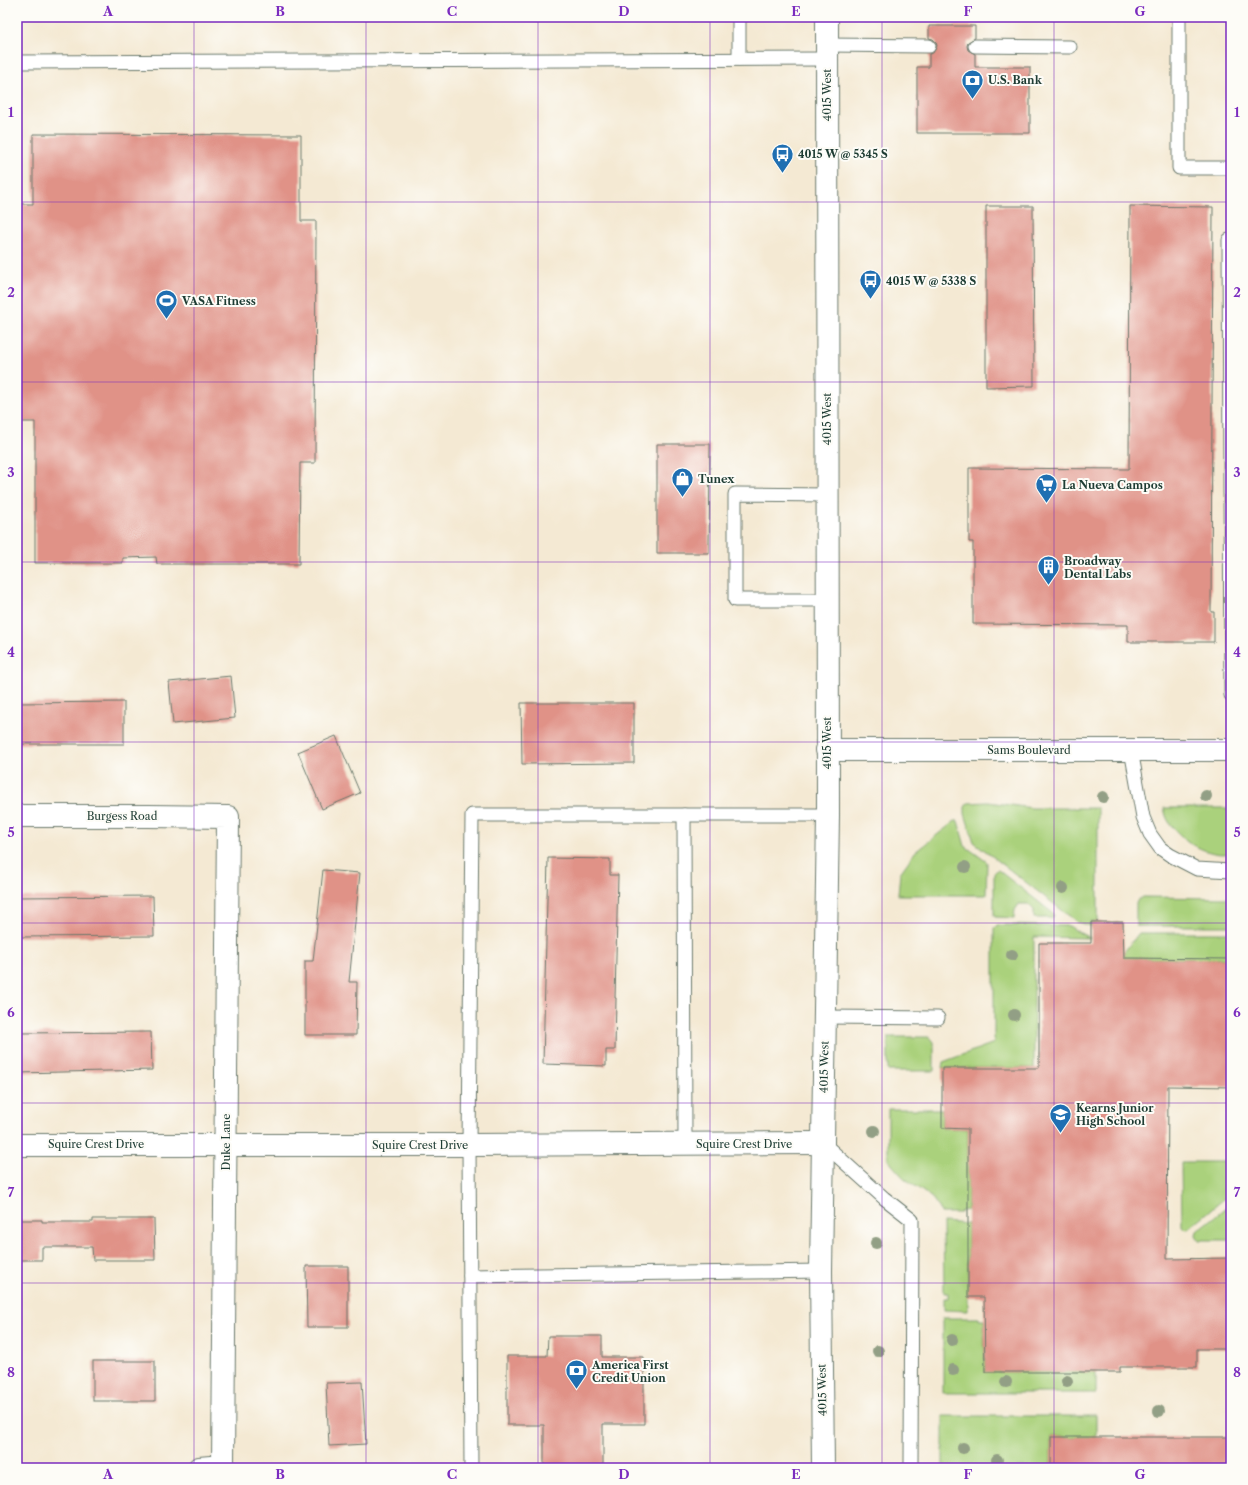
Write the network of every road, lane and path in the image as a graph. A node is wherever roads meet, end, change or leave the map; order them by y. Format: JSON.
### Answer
{"nodes":[{"id":1,"x":739,"y":17,"type":"edge"},
{"id":2,"x":827,"y":17,"type":"edge"},
{"id":3,"x":1179,"y":17,"type":"edge"},
{"id":4,"x":929,"y":46,"type":"dead end"},
{"id":5,"x":974,"y":46,"type":"dead end"},
{"id":6,"x":1070,"y":47,"type":"dead end"},
{"id":7,"x":827,"y":52,"type":"junction"},
{"id":8,"x":739,"y":59,"type":"junction"},
{"id":9,"x":17,"y":62,"type":"edge"},
{"id":10,"x":1231,"y":168,"type":"edge"},
{"id":11,"x":1229,"y":240,"type":"dead end"},
{"id":12,"x":1230,"y":296,"type":"edge"},
{"id":13,"x":827,"y":495,"type":"junction"},
{"id":14,"x":1230,"y":579,"type":"edge"},
{"id":15,"x":827,"y":600,"type":"junction"},
{"id":16,"x":1231,"y":695,"type":"edge"},
{"id":17,"x":827,"y":750,"type":"junction"},
{"id":18,"x":1131,"y":750,"type":"junction"},
{"id":19,"x":1231,"y":750,"type":"edge"},
{"id":20,"x":684,"y":815,"type":"junction"},
{"id":21,"x":828,"y":815,"type":"junction"},
{"id":22,"x":17,"y":816,"type":"edge"},
{"id":23,"x":228,"y":818,"type":"joint"},
{"id":24,"x":1231,"y":871,"type":"edge"},
{"id":25,"x":825,"y":1017,"type":"junction"},
{"id":26,"x":938,"y":1018,"type":"dead end"},
{"id":27,"x":823,"y":1143,"type":"junction"},
{"id":28,"x":17,"y":1144,"type":"edge"},
{"id":29,"x":226,"y":1144,"type":"junction"},
{"id":30,"x":684,"y":1144,"type":"junction"},
{"id":31,"x":469,"y":1145,"type":"junction"},
{"id":32,"x":821,"y":1271,"type":"junction"},
{"id":33,"x":470,"y":1276,"type":"junction"},
{"id":34,"x":199,"y":1468,"type":"edge"},
{"id":35,"x":471,"y":1468,"type":"edge"},
{"id":36,"x":823,"y":1468,"type":"edge"},
{"id":37,"x":911,"y":1468,"type":"edge"}],
"edges":[{"from":1,"to":8,"type":"lane"},
{"from":2,"to":7,"type":"street","name":"4015 West"},
{"from":3,"to":10,"type":"lane"},
{"from":4,"to":7,"type":"lane"},
{"from":5,"to":6,"type":"lane"},
{"from":7,"to":8,"type":"lane"},
{"from":7,"to":13,"type":"street","name":"4015 West"},
{"from":8,"to":9,"type":"lane"},
{"from":11,"to":12,"type":"lane"},
{"from":12,"to":14,"type":"lane"},
{"from":13,"to":15,"type":"street","name":"4015 West"},
{"from":13,"to":15,"type":"lane"},
{"from":14,"to":16,"type":"lane"},
{"from":15,"to":17,"type":"street","name":"4015 West"},
{"from":17,"to":18,"type":"street","name":"Sams Boulevard"},
{"from":17,"to":21,"type":"street","name":"4015 West"},
{"from":18,"to":19,"type":"street","name":"Sams Boulevard"},
{"from":18,"to":24,"type":"lane"},
{"from":20,"to":21,"type":"lane"},
{"from":20,"to":30,"type":"lane"},
{"from":20,"to":31,"type":"lane"},
{"from":21,"to":25,"type":"street","name":"4015 West"},
{"from":22,"to":23,"type":"street","name":"Burgess Road"},
{"from":23,"to":29,"type":"street","name":"Duke Lane"},
{"from":25,"to":26,"type":"lane"},
{"from":25,"to":27,"type":"street","name":"4015 West"},
{"from":27,"to":30,"type":"street","name":"Squire Crest Drive"},
{"from":27,"to":32,"type":"street","name":"4015 West"},
{"from":27,"to":37,"type":"lane"},
{"from":28,"to":29,"type":"street","name":"Squire Crest Drive"},
{"from":29,"to":31,"type":"street","name":"Squire Crest Drive"},
{"from":29,"to":34,"type":"street","name":"Duke Lane"},
{"from":30,"to":31,"type":"street","name":"Squire Crest Drive"},
{"from":31,"to":33,"type":"lane"},
{"from":32,"to":33,"type":"lane"},
{"from":32,"to":36,"type":"street","name":"4015 West"},
{"from":33,"to":35,"type":"lane"}]}
